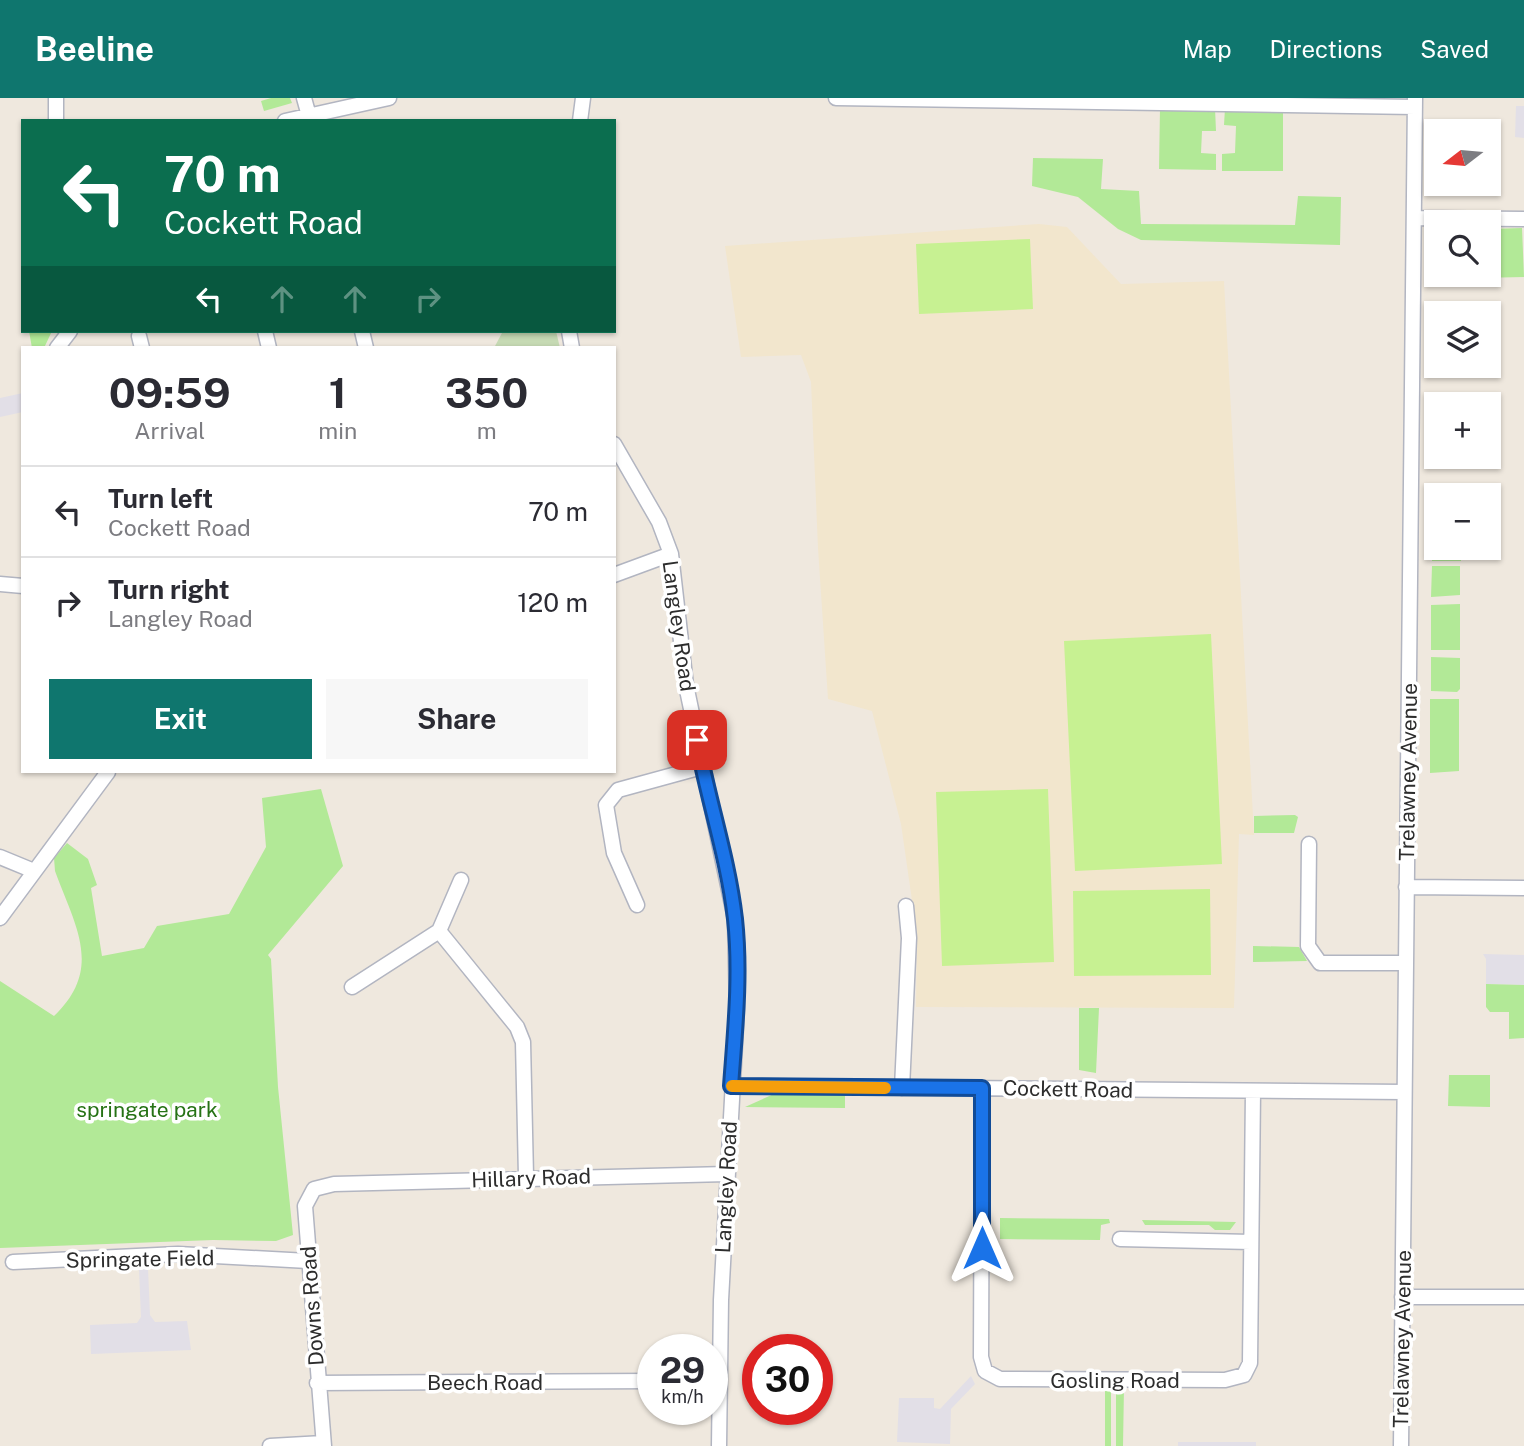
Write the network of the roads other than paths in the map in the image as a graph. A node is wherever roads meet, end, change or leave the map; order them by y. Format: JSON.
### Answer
{"nodes":[{"id":1,"x":56,"y":98,"type":"edge"},
{"id":2,"x":304,"y":98,"type":"edge"},
{"id":3,"x":389,"y":98,"type":"edge"},
{"id":4,"x":583,"y":98,"type":"edge"},
{"id":5,"x":836,"y":98,"type":"edge"},
{"id":6,"x":1259,"y":101,"type":"edge"},
{"id":7,"x":1415,"y":102,"type":"edge"},
{"id":8,"x":309,"y":116,"type":"junction"},
{"id":9,"x":56,"y":119,"type":"edge"},
{"id":10,"x":295,"y":119,"type":"edge"},
{"id":11,"x":580,"y":119,"type":"edge"},
{"id":12,"x":1414,"y":218,"type":"junction"},
{"id":13,"x":1524,"y":219,"type":"edge"},
{"id":14,"x":616,"y":447,"type":"edge"},
{"id":15,"x":671,"y":554,"type":"junction"},
{"id":16,"x":616,"y":574,"type":"edge"},
{"id":17,"x":0,"y":584,"type":"edge"},
{"id":18,"x":21,"y":586,"type":"edge"},
{"id":19,"x":702,"y":767,"type":"junction"},
{"id":20,"x":107,"y":773,"type":"edge"},
{"id":21,"x":1308,"y":844,"type":"dead end"},
{"id":22,"x":0,"y":857,"type":"edge"},
{"id":23,"x":34,"y":871,"type":"junction"},
{"id":24,"x":461,"y":880,"type":"dead end"},
{"id":25,"x":1406,"y":887,"type":"junction"},
{"id":26,"x":1524,"y":888,"type":"edge"},
{"id":27,"x":638,"y":905,"type":"dead end"},
{"id":28,"x":906,"y":906,"type":"dead end"},
{"id":29,"x":0,"y":918,"type":"edge"},
{"id":30,"x":439,"y":931,"type":"junction"},
{"id":31,"x":1406,"y":963,"type":"junction"},
{"id":32,"x":352,"y":987,"type":"dead end"},
{"id":33,"x":731,"y":1086,"type":"junction"},
{"id":34,"x":902,"y":1088,"type":"junction"},
{"id":35,"x":982,"y":1088,"type":"junction"},
{"id":36,"x":1253,"y":1091,"type":"junction"},
{"id":37,"x":1404,"y":1093,"type":"junction"},
{"id":38,"x":727,"y":1174,"type":"junction"},
{"id":39,"x":526,"y":1177,"type":"junction"},
{"id":40,"x":334,"y":1184,"type":"joint"},
{"id":41,"x":1120,"y":1239,"type":"dead end"},
{"id":42,"x":1251,"y":1242,"type":"junction"},
{"id":43,"x":308,"y":1261,"type":"junction"},
{"id":44,"x":13,"y":1262,"type":"dead end"},
{"id":45,"x":1402,"y":1297,"type":"junction"},
{"id":46,"x":1524,"y":1297,"type":"edge"},
{"id":47,"x":718,"y":1334,"type":"edge"},
{"id":48,"x":637,"y":1381,"type":"edge"},
{"id":49,"x":317,"y":1383,"type":"junction"},
{"id":50,"x":718,"y":1425,"type":"edge"},
{"id":51,"x":323,"y":1444,"type":"edge"},
{"id":52,"x":270,"y":1446,"type":"edge"},
{"id":53,"x":719,"y":1446,"type":"edge"},
{"id":54,"x":1401,"y":1446,"type":"edge"}],
"edges":[{"from":1,"to":9,"type":"street"},
{"from":2,"to":8,"type":"street"},
{"from":3,"to":8,"type":"street"},
{"from":4,"to":11,"type":"street"},
{"from":5,"to":6,"type":"street"},
{"from":6,"to":7,"type":"street"},
{"from":7,"to":12,"type":"street","name":"Trelawney Avenue"},
{"from":8,"to":10,"type":"street"},
{"from":12,"to":13,"type":"street"},
{"from":12,"to":25,"type":"street","name":"Trelawney Avenue"},
{"from":14,"to":15,"type":"street","name":"Langley Road"},
{"from":15,"to":16,"type":"street"},
{"from":15,"to":19,"type":"street","name":"Langley Road"},
{"from":17,"to":18,"type":"street"},
{"from":19,"to":27,"type":"street"},
{"from":19,"to":33,"type":"street","name":"Langley Road"},
{"from":20,"to":23,"type":"street"},
{"from":21,"to":31,"type":"street"},
{"from":22,"to":23,"type":"street"},
{"from":23,"to":29,"type":"street"},
{"from":24,"to":30,"type":"street"},
{"from":25,"to":26,"type":"street"},
{"from":25,"to":31,"type":"street","name":"Trelawney Avenue"},
{"from":28,"to":34,"type":"street"},
{"from":30,"to":32,"type":"street"},
{"from":30,"to":39,"type":"street"},
{"from":31,"to":37,"type":"street","name":"Trelawney Avenue"},
{"from":33,"to":34,"type":"street","name":"Cockett Road"},
{"from":33,"to":38,"type":"street","name":"Langley Road"},
{"from":34,"to":35,"type":"street","name":"Cockett Road"},
{"from":35,"to":36,"type":"street","name":"Cockett Road"},
{"from":35,"to":42,"type":"street","name":"Gosling Road"},
{"from":36,"to":37,"type":"street","name":"Cockett Road"},
{"from":36,"to":42,"type":"street","name":"Gosling Road"},
{"from":37,"to":45,"type":"street","name":"Trelawney Avenue"},
{"from":38,"to":39,"type":"street","name":"Hillary Road"},
{"from":38,"to":47,"type":"street","name":"Langley Road"},
{"from":39,"to":40,"type":"street","name":"Hillary Road"},
{"from":40,"to":43,"type":"street","name":"Downs Road"},
{"from":41,"to":42,"type":"street"},
{"from":43,"to":44,"type":"street","name":"Springate Field"},
{"from":43,"to":49,"type":"street","name":"Downs Road"},
{"from":45,"to":46,"type":"street"},
{"from":45,"to":54,"type":"street","name":"Trelawney Avenue"},
{"from":48,"to":49,"type":"street","name":"Beech Road"},
{"from":49,"to":51,"type":"street","name":"Downs Road"},
{"from":50,"to":53,"type":"street","name":"Langley Road"},
{"from":51,"to":52,"type":"street"}]}
